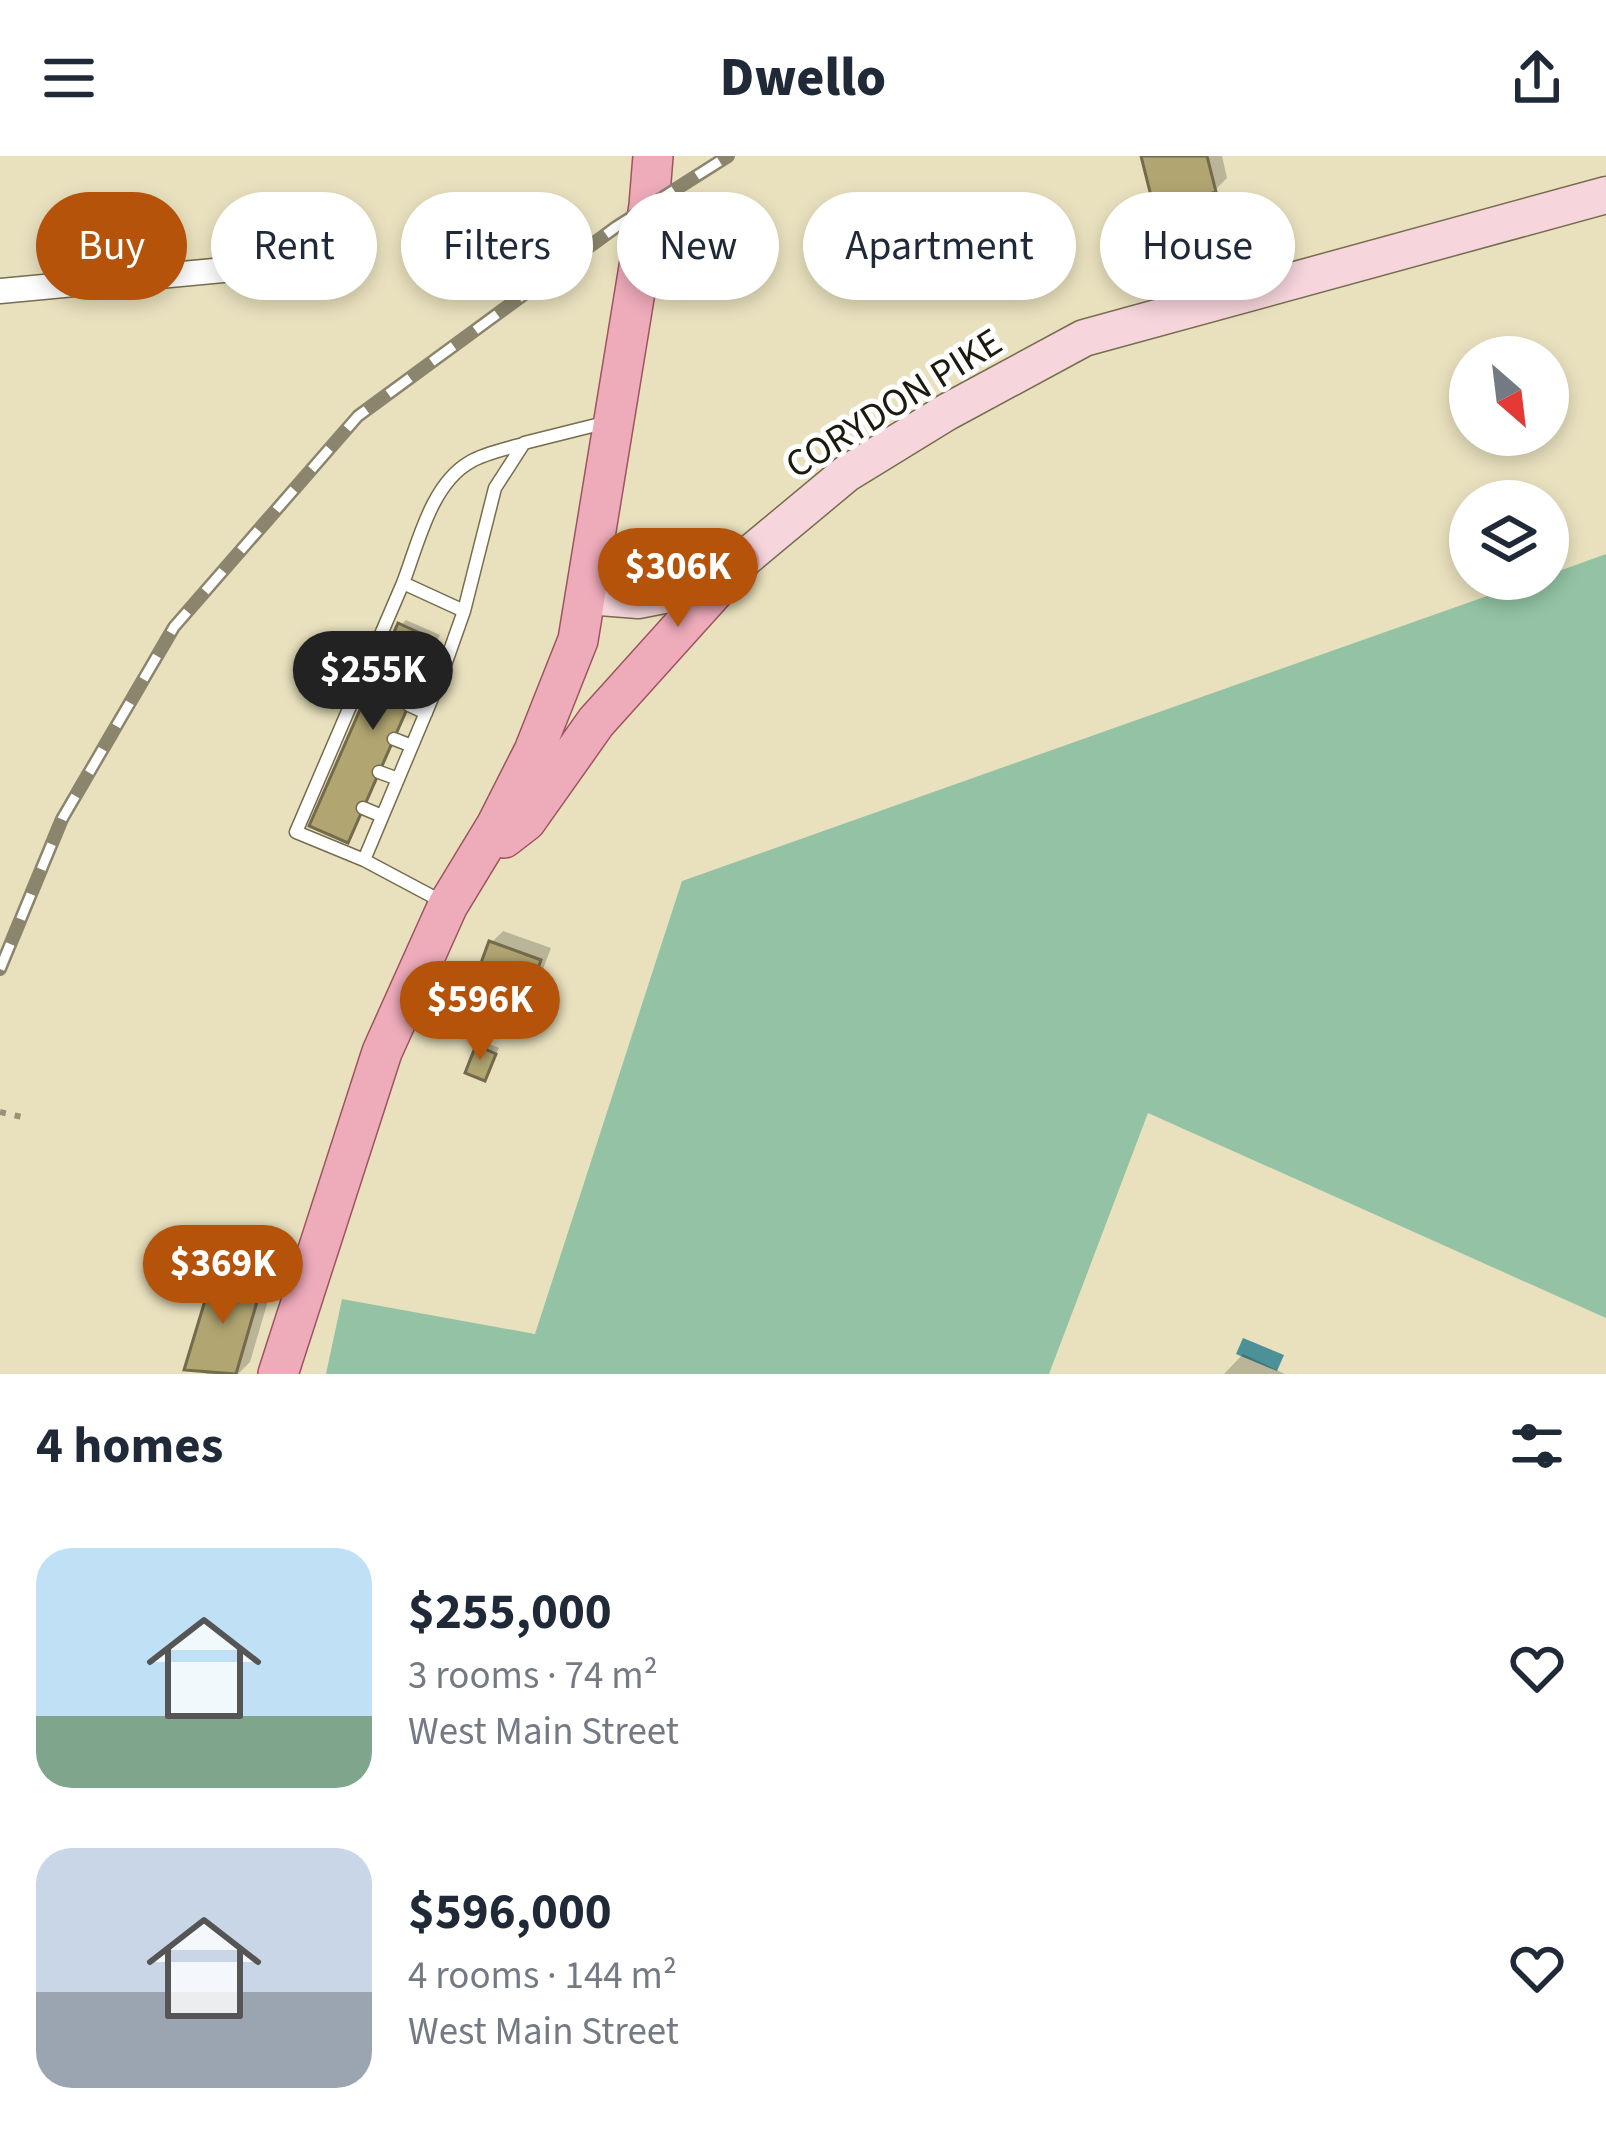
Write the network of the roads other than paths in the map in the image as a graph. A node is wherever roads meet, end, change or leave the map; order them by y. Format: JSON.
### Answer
{"nodes":[{"id":1,"x":653,"y":156,"type":"edge"},
{"id":2,"x":1606,"y":195,"type":"edge"},
{"id":3,"x":211,"y":270,"type":"edge"},
{"id":4,"x":0,"y":291,"type":"edge"},
{"id":5,"x":615,"y":420,"type":"junction"},
{"id":6,"x":524,"y":443,"type":"junction"},
{"id":7,"x":740,"y":562,"type":"junction"},
{"id":8,"x":403,"y":583,"type":"junction"},
{"id":9,"x":587,"y":596,"type":"junction"},
{"id":10,"x":464,"y":611,"type":"junction"},
{"id":11,"x":424,"y":672,"type":"dead end"},
{"id":12,"x":440,"y":679,"type":"junction"},
{"id":13,"x":409,"y":705,"type":"dead end"},
{"id":14,"x":426,"y":713,"type":"junction"},
{"id":15,"x":394,"y":739,"type":"dead end"},
{"id":16,"x":412,"y":746,"type":"junction"},
{"id":17,"x":379,"y":772,"type":"dead end"},
{"id":18,"x":398,"y":779,"type":"junction"},
{"id":19,"x":363,"y":808,"type":"dead end"},
{"id":20,"x":382,"y":816,"type":"junction"},
{"id":21,"x":364,"y":860,"type":"junction"},
{"id":22,"x":476,"y":860,"type":"junction"},
{"id":23,"x":448,"y":905,"type":"junction"},
{"id":24,"x":278,"y":1374,"type":"edge"}],
"edges":[{"from":1,"to":5,"type":"main road"},
{"from":2,"to":7,"type":"main road","name":"CORYDON PIKE"},
{"from":3,"to":4,"type":"street"},
{"from":5,"to":6,"type":"lane"},
{"from":5,"to":9,"type":"main road"},
{"from":6,"to":8,"type":"lane"},
{"from":6,"to":10,"type":"lane"},
{"from":7,"to":9,"type":"main road","name":"CORYDON PIKE"},
{"from":7,"to":22,"type":"main road"},
{"from":8,"to":10,"type":"lane"},
{"from":8,"to":21,"type":"lane"},
{"from":9,"to":22,"type":"main road"},
{"from":10,"to":12,"type":"lane"},
{"from":11,"to":12,"type":"lane"},
{"from":12,"to":14,"type":"lane"},
{"from":13,"to":14,"type":"lane"},
{"from":14,"to":16,"type":"lane"},
{"from":15,"to":16,"type":"lane"},
{"from":16,"to":18,"type":"lane"},
{"from":17,"to":18,"type":"lane"},
{"from":18,"to":20,"type":"lane"},
{"from":19,"to":20,"type":"lane"},
{"from":20,"to":21,"type":"lane"},
{"from":21,"to":23,"type":"lane"},
{"from":22,"to":23,"type":"main road"},
{"from":23,"to":24,"type":"main road"}]}
